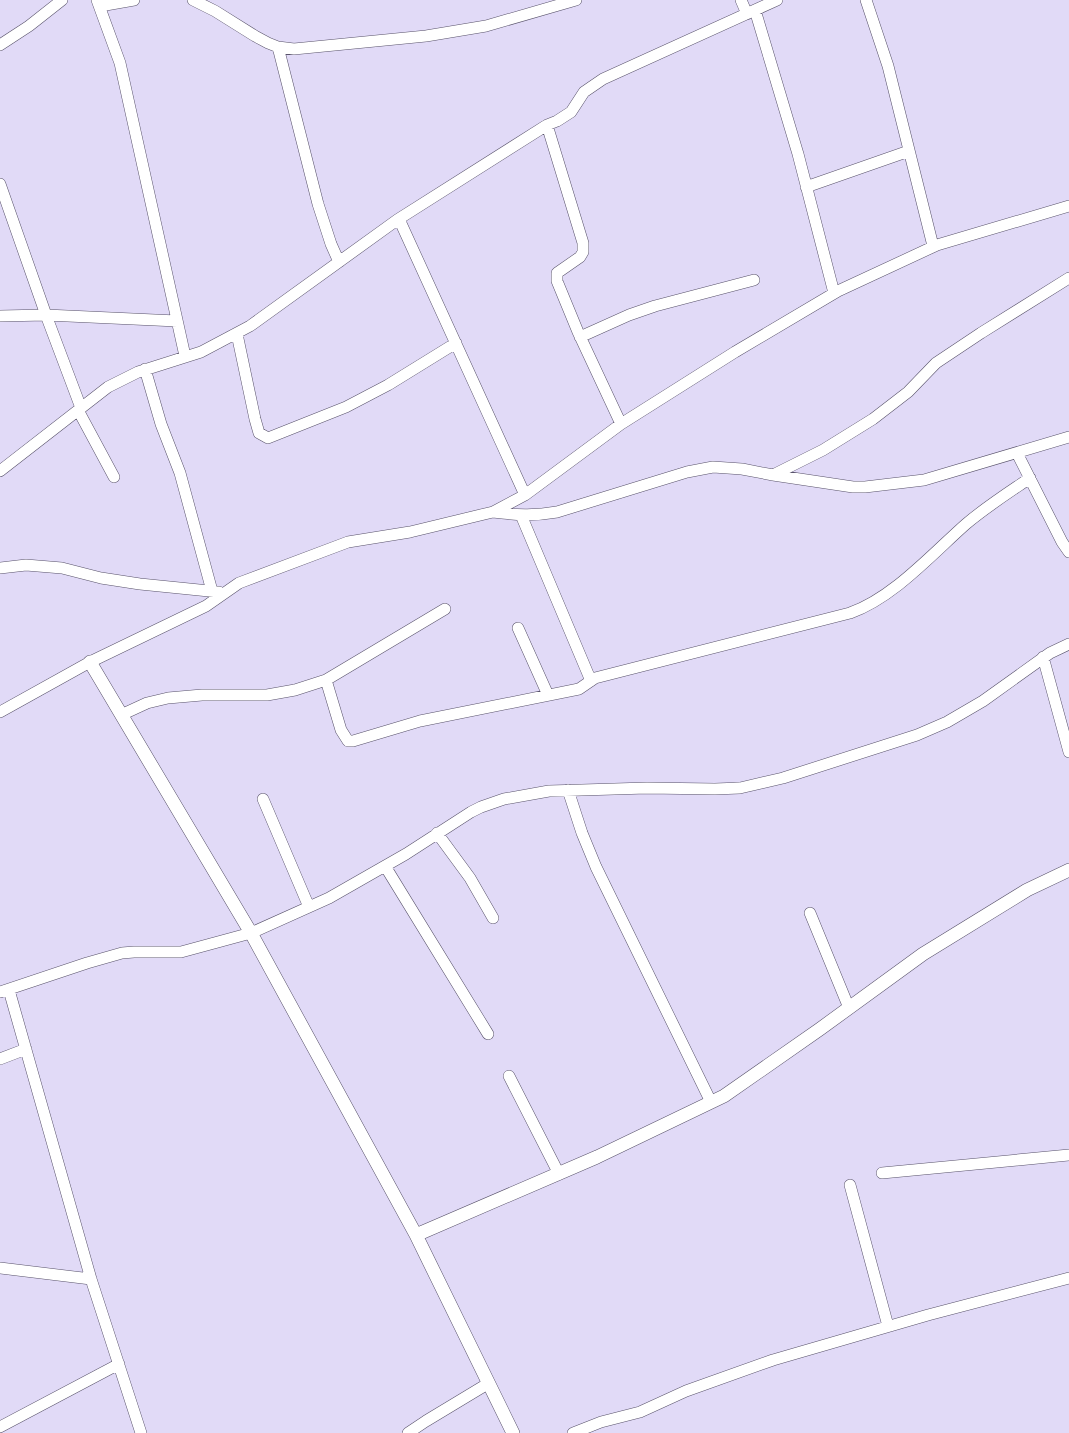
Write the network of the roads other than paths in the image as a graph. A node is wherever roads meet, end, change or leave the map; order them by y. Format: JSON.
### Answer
{"nodes":[{"id":1,"x":62,"y":0,"type":"edge"},
{"id":2,"x":134,"y":0,"type":"edge"},
{"id":3,"x":193,"y":0,"type":"edge"},
{"id":4,"x":576,"y":0,"type":"edge"},
{"id":5,"x":742,"y":0,"type":"edge"},
{"id":6,"x":777,"y":0,"type":"edge"},
{"id":7,"x":866,"y":0,"type":"edge"},
{"id":8,"x":99,"y":3,"type":"edge"},
{"id":9,"x":751,"y":12,"type":"junction"},
{"id":10,"x":0,"y":45,"type":"edge"},
{"id":11,"x":278,"y":47,"type":"junction"},
{"id":12,"x":547,"y":125,"type":"junction"},
{"id":13,"x":909,"y":151,"type":"junction"},
{"id":14,"x":0,"y":184,"type":"edge"},
{"id":15,"x":806,"y":188,"type":"junction"},
{"id":16,"x":1069,"y":206,"type":"edge"},
{"id":17,"x":399,"y":219,"type":"junction"},
{"id":18,"x":933,"y":246,"type":"junction"},
{"id":19,"x":339,"y":262,"type":"junction"},
{"id":20,"x":1069,"y":278,"type":"edge"},
{"id":21,"x":754,"y":280,"type":"dead end"},
{"id":22,"x":834,"y":293,"type":"junction"},
{"id":23,"x":46,"y":315,"type":"junction"},
{"id":24,"x":0,"y":316,"type":"edge"},
{"id":25,"x":177,"y":320,"type":"junction"},
{"id":26,"x":237,"y":334,"type":"junction"},
{"id":27,"x":580,"y":337,"type":"junction"},
{"id":28,"x":456,"y":343,"type":"junction"},
{"id":29,"x":185,"y":356,"type":"junction"},
{"id":30,"x":145,"y":369,"type":"junction"},
{"id":31,"x":80,"y":409,"type":"junction"},
{"id":32,"x":621,"y":424,"type":"junction"},
{"id":33,"x":1069,"y":437,"type":"edge"},
{"id":34,"x":1017,"y":453,"type":"junction"},
{"id":35,"x":0,"y":471,"type":"edge"},
{"id":36,"x":773,"y":475,"type":"junction"},
{"id":37,"x":114,"y":477,"type":"dead end"},
{"id":38,"x":1030,"y":478,"type":"junction"},
{"id":39,"x":525,"y":495,"type":"junction"},
{"id":40,"x":493,"y":512,"type":"junction"},
{"id":41,"x":521,"y":515,"type":"junction"},
{"id":42,"x":1069,"y":552,"type":"edge"},
{"id":43,"x":0,"y":568,"type":"edge"},
{"id":44,"x":212,"y":591,"type":"junction"},
{"id":45,"x":226,"y":592,"type":"junction"},
{"id":46,"x":445,"y":609,"type":"dead end"},
{"id":47,"x":518,"y":628,"type":"dead end"},
{"id":48,"x":1069,"y":644,"type":"edge"},
{"id":49,"x":1043,"y":657,"type":"junction"},
{"id":50,"x":90,"y":662,"type":"junction"},
{"id":51,"x":326,"y":680,"type":"junction"},
{"id":52,"x":591,"y":681,"type":"junction"},
{"id":53,"x":548,"y":695,"type":"junction"},
{"id":54,"x":0,"y":712,"type":"edge"},
{"id":55,"x":121,"y":715,"type":"junction"},
{"id":56,"x":1069,"y":752,"type":"edge"},
{"id":57,"x":568,"y":790,"type":"junction"},
{"id":58,"x":263,"y":799,"type":"dead end"},
{"id":59,"x":437,"y":833,"type":"junction"},
{"id":60,"x":385,"y":866,"type":"junction"},
{"id":61,"x":1069,"y":870,"type":"edge"},
{"id":62,"x":309,"y":907,"type":"junction"},
{"id":63,"x":810,"y":913,"type":"dead end"},
{"id":64,"x":493,"y":918,"type":"dead end"},
{"id":65,"x":251,"y":933,"type":"junction"},
{"id":66,"x":5,"y":991,"type":"edge"},
{"id":67,"x":849,"y":1008,"type":"junction"},
{"id":68,"x":488,"y":1034,"type":"dead end"},
{"id":69,"x":26,"y":1049,"type":"junction"},
{"id":70,"x":0,"y":1059,"type":"edge"},
{"id":71,"x":509,"y":1076,"type":"dead end"},
{"id":72,"x":711,"y":1102,"type":"junction"},
{"id":73,"x":1069,"y":1155,"type":"edge"},
{"id":74,"x":882,"y":1173,"type":"dead end"},
{"id":75,"x":559,"y":1174,"type":"junction"},
{"id":76,"x":850,"y":1185,"type":"dead end"},
{"id":77,"x":416,"y":1235,"type":"junction"},
{"id":78,"x":0,"y":1268,"type":"edge"},
{"id":79,"x":1069,"y":1278,"type":"edge"},
{"id":80,"x":91,"y":1279,"type":"junction"},
{"id":81,"x":888,"y":1326,"type":"junction"},
{"id":82,"x":119,"y":1364,"type":"junction"},
{"id":83,"x":489,"y":1383,"type":"junction"},
{"id":84,"x":0,"y":1427,"type":"edge"},
{"id":85,"x":141,"y":1433,"type":"edge"},
{"id":86,"x":408,"y":1433,"type":"edge"},
{"id":87,"x":513,"y":1433,"type":"edge"},
{"id":88,"x":573,"y":1433,"type":"edge"}],
"edges":[{"from":1,"to":10,"type":"street"},
{"from":2,"to":8,"type":"street"},
{"from":3,"to":11,"type":"street"},
{"from":4,"to":11,"type":"street"},
{"from":5,"to":9,"type":"street"},
{"from":6,"to":9,"type":"street"},
{"from":7,"to":13,"type":"street"},
{"from":8,"to":25,"type":"street"},
{"from":9,"to":12,"type":"street"},
{"from":9,"to":15,"type":"street"},
{"from":11,"to":19,"type":"street"},
{"from":12,"to":17,"type":"street"},
{"from":12,"to":27,"type":"street"},
{"from":13,"to":15,"type":"street"},
{"from":13,"to":18,"type":"street"},
{"from":14,"to":23,"type":"street"},
{"from":15,"to":22,"type":"street"},
{"from":16,"to":18,"type":"street"},
{"from":17,"to":19,"type":"street"},
{"from":17,"to":28,"type":"street"},
{"from":18,"to":22,"type":"street"},
{"from":19,"to":26,"type":"street"},
{"from":20,"to":36,"type":"street"},
{"from":21,"to":27,"type":"street"},
{"from":22,"to":32,"type":"street"},
{"from":23,"to":24,"type":"street"},
{"from":23,"to":25,"type":"street"},
{"from":23,"to":31,"type":"street"},
{"from":25,"to":29,"type":"street"},
{"from":26,"to":28,"type":"street"},
{"from":26,"to":29,"type":"street"},
{"from":27,"to":32,"type":"street"},
{"from":28,"to":39,"type":"street"},
{"from":29,"to":30,"type":"street"},
{"from":30,"to":31,"type":"street"},
{"from":30,"to":44,"type":"street"},
{"from":31,"to":35,"type":"street"},
{"from":31,"to":37,"type":"street"},
{"from":32,"to":39,"type":"street"},
{"from":33,"to":34,"type":"street"},
{"from":34,"to":36,"type":"street"},
{"from":34,"to":38,"type":"street"},
{"from":36,"to":41,"type":"street"},
{"from":38,"to":42,"type":"street"},
{"from":38,"to":52,"type":"street"},
{"from":39,"to":40,"type":"street"},
{"from":40,"to":41,"type":"street"},
{"from":40,"to":45,"type":"street"},
{"from":41,"to":52,"type":"street"},
{"from":43,"to":44,"type":"street"},
{"from":44,"to":45,"type":"street"},
{"from":45,"to":50,"type":"street"},
{"from":46,"to":51,"type":"street"},
{"from":47,"to":53,"type":"street"},
{"from":48,"to":49,"type":"street"},
{"from":49,"to":56,"type":"street"},
{"from":49,"to":57,"type":"street"},
{"from":50,"to":54,"type":"street"},
{"from":50,"to":55,"type":"street"},
{"from":51,"to":53,"type":"street"},
{"from":51,"to":55,"type":"street"},
{"from":52,"to":53,"type":"street"},
{"from":55,"to":65,"type":"street"},
{"from":57,"to":59,"type":"street"},
{"from":57,"to":72,"type":"street"},
{"from":58,"to":62,"type":"street"},
{"from":59,"to":60,"type":"street"},
{"from":59,"to":64,"type":"street"},
{"from":60,"to":62,"type":"street"},
{"from":60,"to":68,"type":"street"},
{"from":61,"to":67,"type":"street"},
{"from":62,"to":65,"type":"street"},
{"from":63,"to":67,"type":"street"},
{"from":65,"to":66,"type":"street"},
{"from":65,"to":77,"type":"street"},
{"from":66,"to":69,"type":"street"},
{"from":67,"to":72,"type":"street"},
{"from":69,"to":70,"type":"street"},
{"from":69,"to":80,"type":"street"},
{"from":71,"to":75,"type":"street"},
{"from":72,"to":75,"type":"street"},
{"from":73,"to":74,"type":"street"},
{"from":75,"to":77,"type":"street"},
{"from":76,"to":81,"type":"street"},
{"from":77,"to":83,"type":"street"},
{"from":78,"to":80,"type":"street"},
{"from":79,"to":81,"type":"street"},
{"from":80,"to":82,"type":"street"},
{"from":81,"to":88,"type":"street"},
{"from":82,"to":84,"type":"street"},
{"from":82,"to":85,"type":"street"},
{"from":83,"to":86,"type":"street"},
{"from":83,"to":87,"type":"street"}]}
